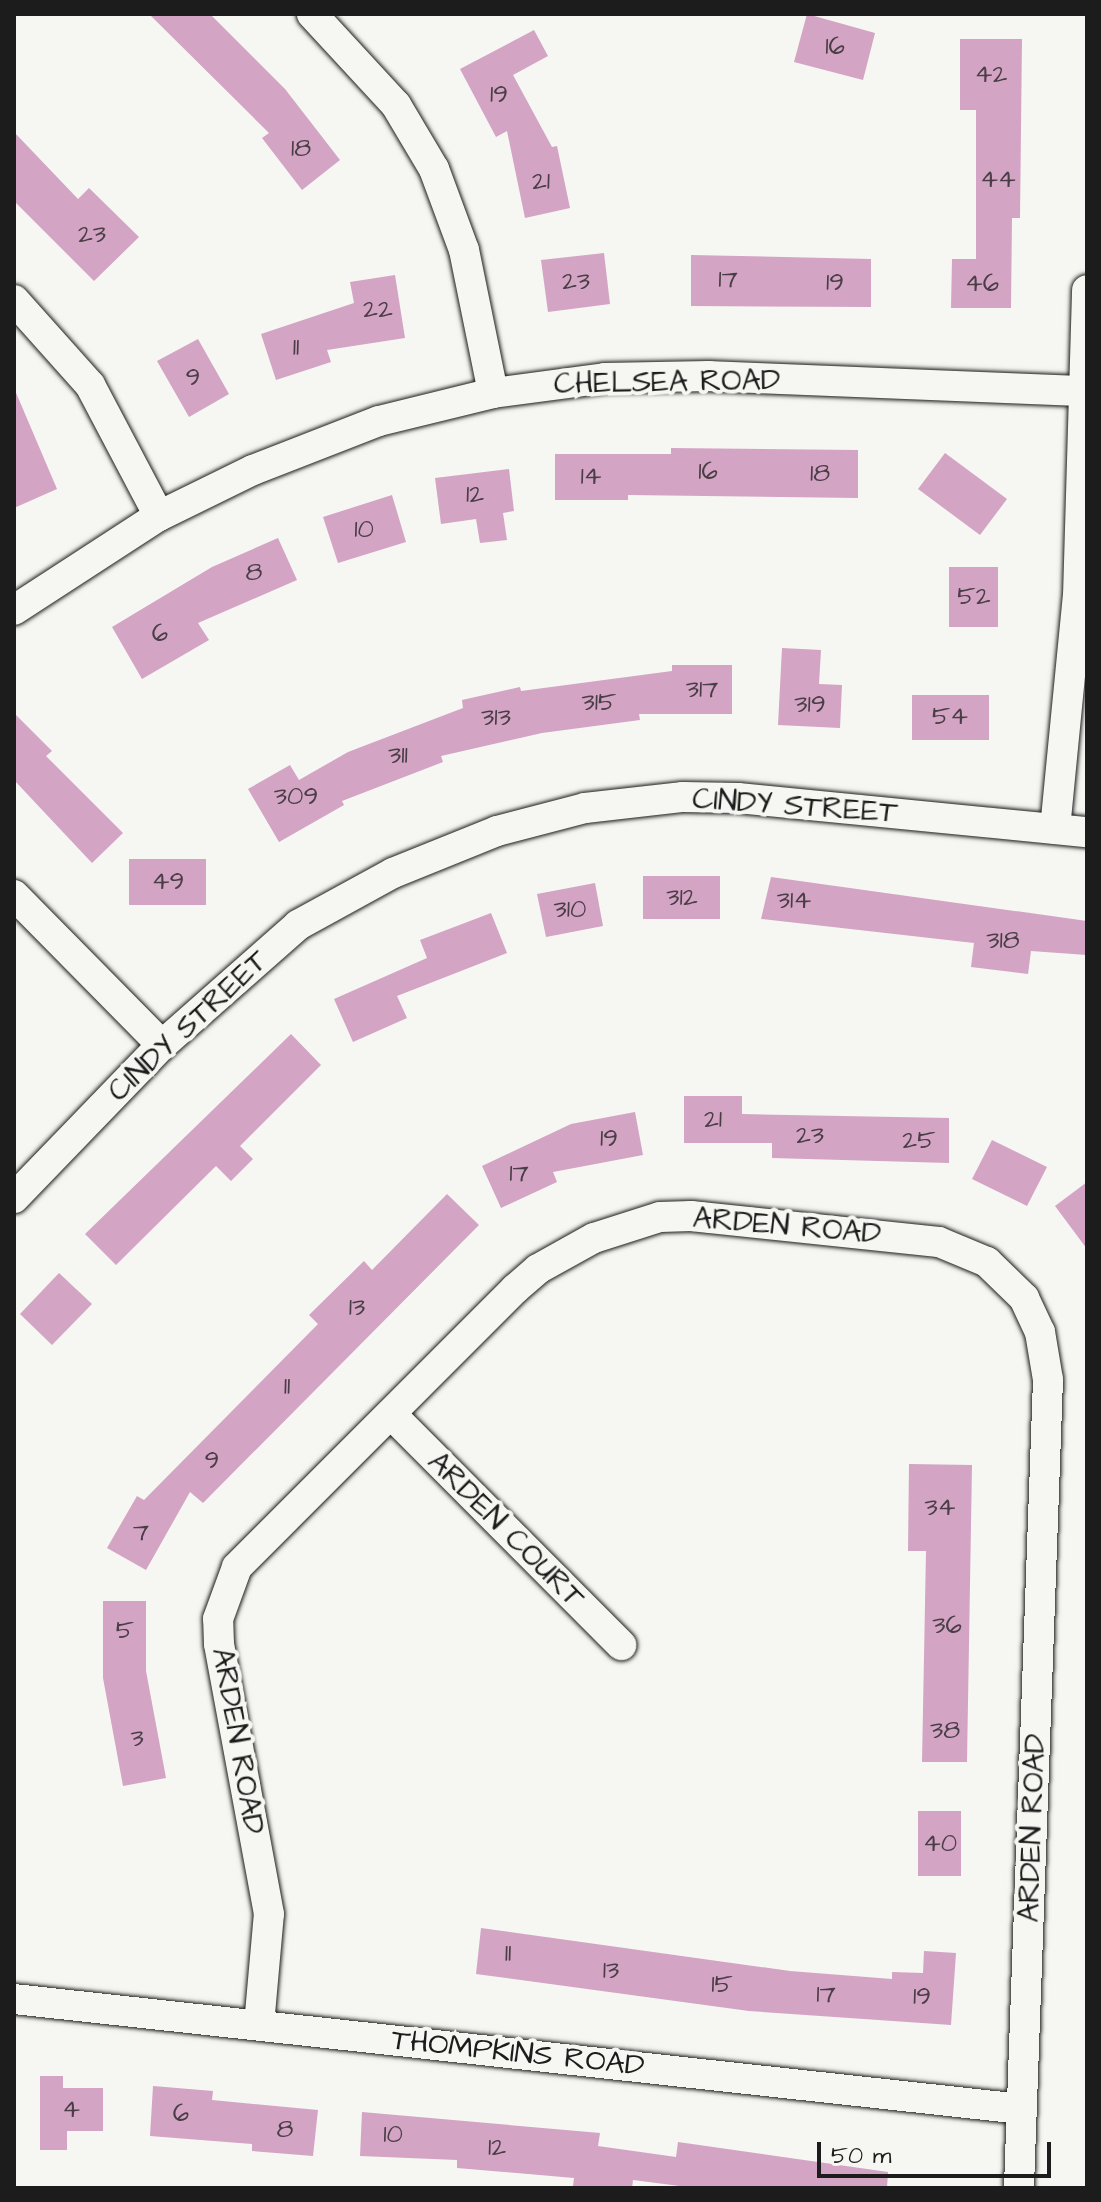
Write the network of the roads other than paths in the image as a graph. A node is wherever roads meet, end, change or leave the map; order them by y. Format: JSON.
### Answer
{"nodes":[{"id":1,"x":312,"y":14,"type":"edge"},
{"id":2,"x":1087,"y":290,"type":"edge"},
{"id":3,"x":14,"y":300,"type":"edge"},
{"id":4,"x":1084,"y":391,"type":"junction"},
{"id":5,"x":493,"y":393,"type":"junction"},
{"id":6,"x":159,"y":516,"type":"junction"},
{"id":7,"x":14,"y":610,"type":"edge"},
{"id":8,"x":1055,"y":829,"type":"junction"},
{"id":9,"x":1087,"y":832,"type":"edge"},
{"id":10,"x":14,"y":895,"type":"edge"},
{"id":11,"x":162,"y":1045,"type":"junction"},
{"id":12,"x":14,"y":1198,"type":"edge"},
{"id":13,"x":392,"y":1415,"type":"junction"},
{"id":14,"x":621,"y":1645,"type":"dead end"},
{"id":15,"x":14,"y":1999,"type":"edge"},
{"id":16,"x":259,"y":2025,"type":"junction"},
{"id":17,"x":1022,"y":2109,"type":"junction"},
{"id":18,"x":1019,"y":2188,"type":"edge"}],
"edges":[{"from":1,"to":5,"type":"street"},
{"from":2,"to":4,"type":"street"},
{"from":3,"to":6,"type":"street"},
{"from":4,"to":5,"type":"street","name":"CHELSEA ROAD"},
{"from":4,"to":8,"type":"street"},
{"from":5,"to":6,"type":"street","name":"CHELSEA ROAD"},
{"from":6,"to":7,"type":"street","name":"CHELSEA ROAD"},
{"from":8,"to":9,"type":"street","name":"CINDY STREET"},
{"from":8,"to":11,"type":"street","name":"CINDY STREET"},
{"from":10,"to":11,"type":"street"},
{"from":11,"to":12,"type":"street","name":"CINDY STREET"},
{"from":13,"to":14,"type":"street","name":"ARDEN COURT"},
{"from":13,"to":16,"type":"street","name":"ARDEN ROAD"},
{"from":13,"to":17,"type":"street","name":"ARDEN ROAD"},
{"from":15,"to":16,"type":"street","name":"THOMPKINS ROAD"},
{"from":16,"to":17,"type":"street","name":"THOMPKINS ROAD"},
{"from":17,"to":18,"type":"street","name":"ARDEN ROAD"}]}
